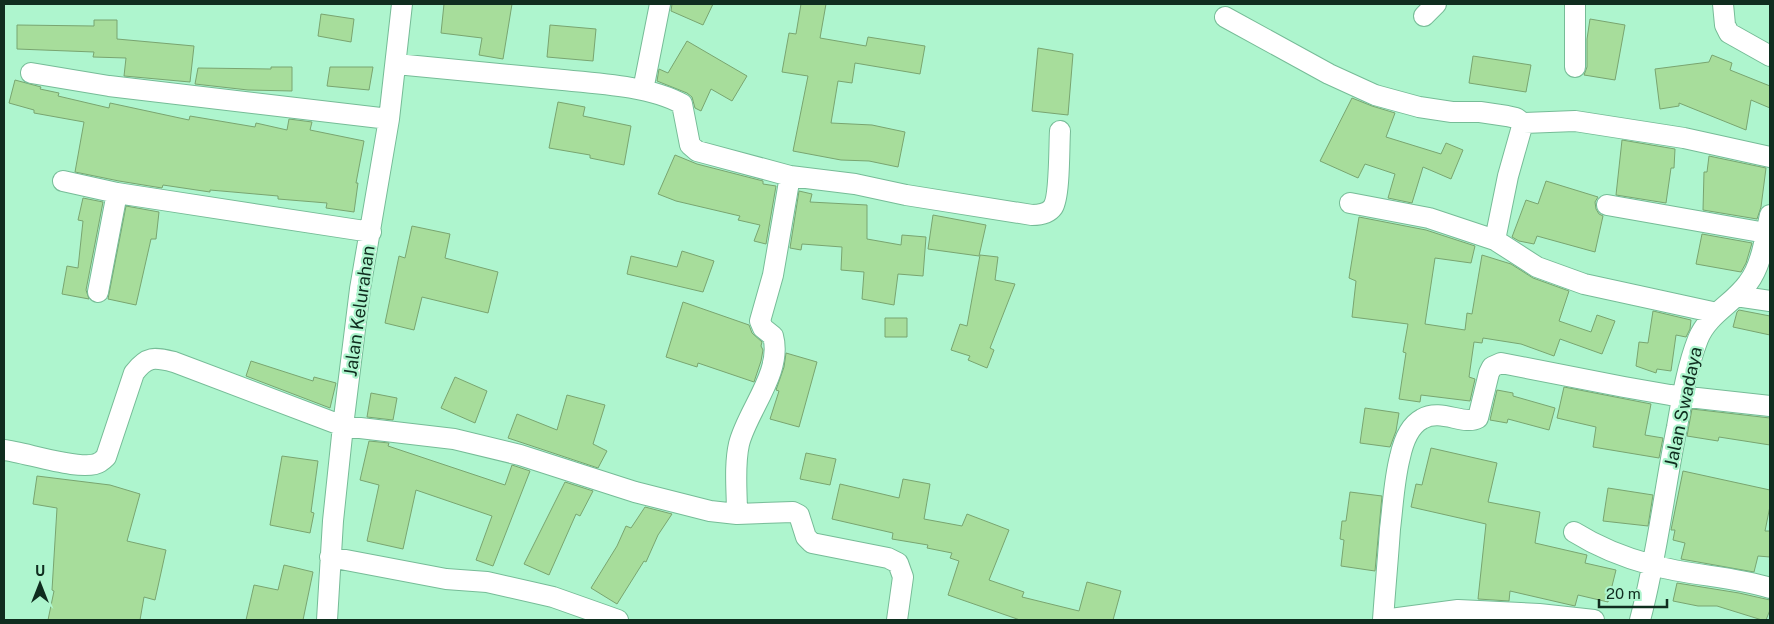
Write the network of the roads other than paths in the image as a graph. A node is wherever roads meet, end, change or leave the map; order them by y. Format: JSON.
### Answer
{"nodes":[{"id":1,"x":402,"y":4,"type":"edge"},
{"id":2,"x":660,"y":4,"type":"edge"},
{"id":3,"x":1575,"y":4,"type":"edge"},
{"id":4,"x":1723,"y":4,"type":"edge"},
{"id":5,"x":1225,"y":17,"type":"dead end"},
{"id":6,"x":1770,"y":56,"type":"edge"},
{"id":7,"x":396,"y":64,"type":"junction"},
{"id":8,"x":1575,"y":67,"type":"dead end"},
{"id":9,"x":31,"y":73,"type":"dead end"},
{"id":10,"x":643,"y":90,"type":"junction"},
{"id":11,"x":389,"y":119,"type":"junction"},
{"id":12,"x":1523,"y":123,"type":"junction"},
{"id":13,"x":1060,"y":131,"type":"dead end"},
{"id":14,"x":1770,"y":157,"type":"edge"},
{"id":15,"x":790,"y":176,"type":"junction"},
{"id":16,"x":63,"y":181,"type":"dead end"},
{"id":17,"x":117,"y":193,"type":"junction"},
{"id":18,"x":1350,"y":203,"type":"dead end"},
{"id":19,"x":1607,"y":205,"type":"dead end"},
{"id":20,"x":1768,"y":224,"type":"edge"},
{"id":21,"x":371,"y":232,"type":"junction"},
{"id":22,"x":1495,"y":240,"type":"junction"},
{"id":23,"x":98,"y":292,"type":"dead end"},
{"id":24,"x":1736,"y":296,"type":"junction"},
{"id":25,"x":1770,"y":301,"type":"edge"},
{"id":26,"x":1717,"y":313,"type":"junction"},
{"id":27,"x":1683,"y":396,"type":"junction"},
{"id":28,"x":1770,"y":406,"type":"edge"},
{"id":29,"x":343,"y":426,"type":"junction"},
{"id":30,"x":4,"y":450,"type":"edge"},
{"id":31,"x":737,"y":514,"type":"junction"},
{"id":32,"x":1574,"y":532,"type":"dead end"},
{"id":33,"x":330,"y":557,"type":"junction"},
{"id":34,"x":1653,"y":565,"type":"junction"},
{"id":35,"x":1770,"y":588,"type":"edge"},
{"id":36,"x":1457,"y":615,"type":"edge"},
{"id":37,"x":327,"y":620,"type":"edge"},
{"id":38,"x":618,"y":620,"type":"edge"},
{"id":39,"x":897,"y":620,"type":"edge"},
{"id":40,"x":1383,"y":620,"type":"edge"},
{"id":41,"x":1594,"y":620,"type":"edge"},
{"id":42,"x":1640,"y":620,"type":"edge"}],
"edges":[{"from":1,"to":7,"type":"street","name":"Jalan Kelurahan"},
{"from":2,"to":10,"type":"street"},
{"from":3,"to":8,"type":"street"},
{"from":4,"to":6,"type":"street"},
{"from":5,"to":12,"type":"street"},
{"from":7,"to":10,"type":"street"},
{"from":7,"to":11,"type":"street","name":"Jalan Kelurahan"},
{"from":9,"to":11,"type":"street"},
{"from":10,"to":15,"type":"street"},
{"from":11,"to":21,"type":"street","name":"Jalan Kelurahan"},
{"from":12,"to":14,"type":"street"},
{"from":12,"to":22,"type":"street"},
{"from":13,"to":15,"type":"street"},
{"from":15,"to":31,"type":"street"},
{"from":16,"to":17,"type":"street"},
{"from":17,"to":21,"type":"street"},
{"from":17,"to":23,"type":"street"},
{"from":18,"to":22,"type":"street"},
{"from":19,"to":20,"type":"street"},
{"from":20,"to":24,"type":"street","name":"Jalan Swadaya"},
{"from":21,"to":29,"type":"street","name":"Jalan Kelurahan"},
{"from":22,"to":26,"type":"street"},
{"from":24,"to":25,"type":"street"},
{"from":24,"to":26,"type":"street","name":"Jalan Swadaya"},
{"from":26,"to":27,"type":"street","name":"Jalan Swadaya"},
{"from":27,"to":28,"type":"street"},
{"from":27,"to":34,"type":"street","name":"Jalan Swadaya"},
{"from":27,"to":40,"type":"street"},
{"from":29,"to":30,"type":"street"},
{"from":29,"to":31,"type":"street"},
{"from":29,"to":33,"type":"street","name":"Jalan Kelurahan"},
{"from":31,"to":39,"type":"street"},
{"from":32,"to":34,"type":"street"},
{"from":33,"to":37,"type":"street","name":"Jalan Kelurahan"},
{"from":33,"to":38,"type":"street"},
{"from":34,"to":35,"type":"street"},
{"from":34,"to":42,"type":"street","name":"Jalan Swadaya"},
{"from":36,"to":40,"type":"street"},
{"from":36,"to":41,"type":"street"}]}
